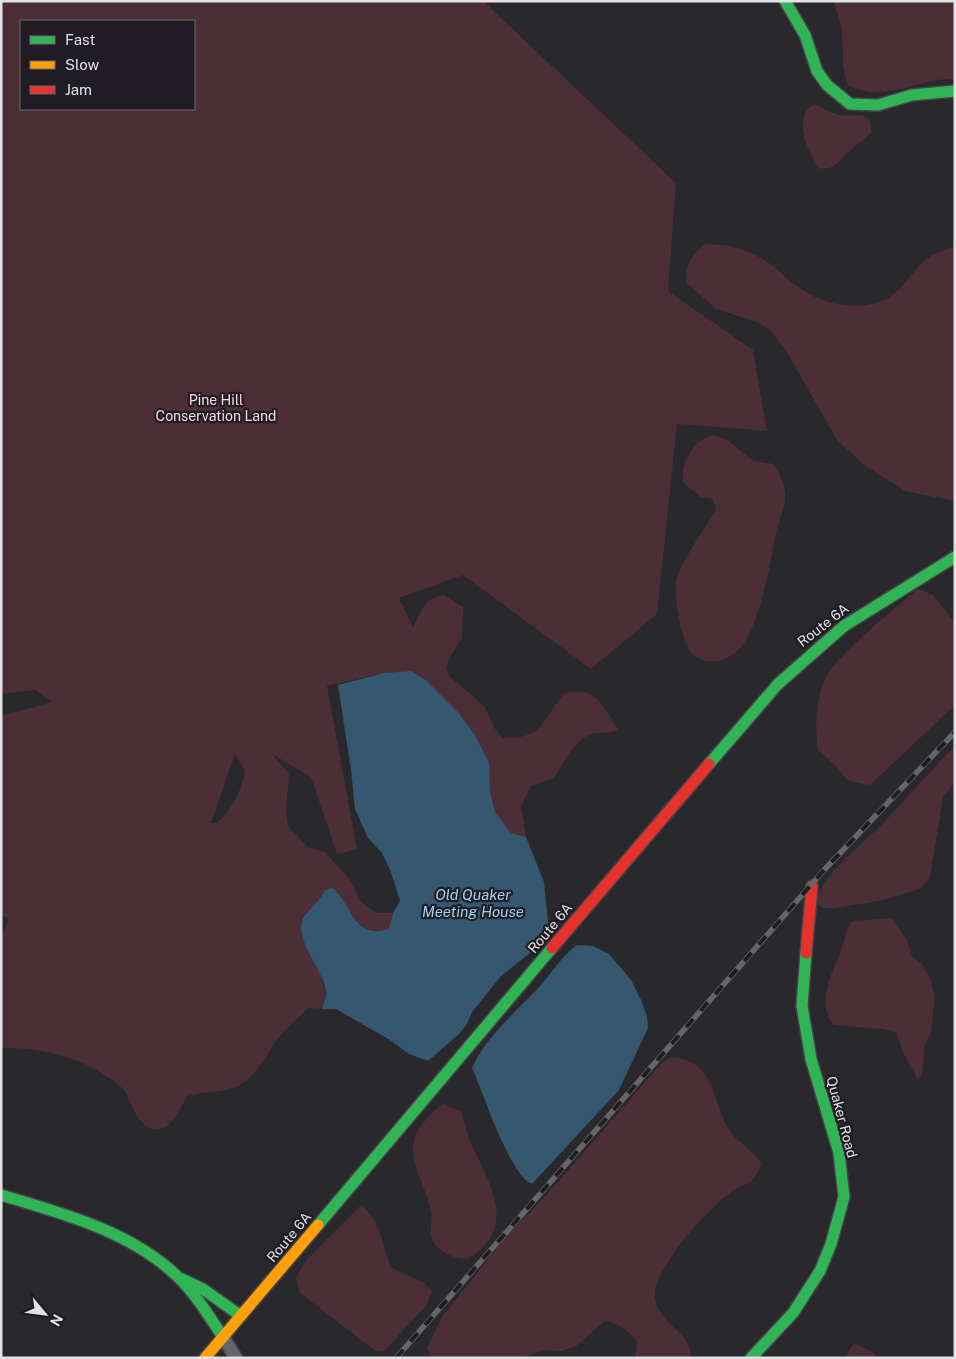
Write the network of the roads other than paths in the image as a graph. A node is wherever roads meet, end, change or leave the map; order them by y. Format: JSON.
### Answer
{"nodes":[{"id":1,"x":785,"y":1,"type":"edge"},
{"id":2,"x":955,"y":91,"type":"edge"},
{"id":3,"x":955,"y":557,"type":"edge"},
{"id":4,"x":812,"y":886,"type":"dead end"},
{"id":5,"x":1,"y":1195,"type":"edge"},
{"id":6,"x":177,"y":1276,"type":"junction"},
{"id":7,"x":241,"y":1316,"type":"junction"},
{"id":8,"x":223,"y":1337,"type":"junction"},
{"id":9,"x":205,"y":1358,"type":"edge"},
{"id":10,"x":236,"y":1358,"type":"edge"},
{"id":11,"x":751,"y":1358,"type":"edge"}],
"edges":[{"from":1,"to":2,"type":"main road"},
{"from":3,"to":7,"type":"main road","name":"Route 6A"},
{"from":4,"to":11,"type":"main road","name":"Quaker Road"},
{"from":5,"to":6,"type":"main road"},
{"from":6,"to":7,"type":"main road"},
{"from":6,"to":8,"type":"main road"},
{"from":7,"to":8,"type":"main road","name":"Route 6A"},
{"from":8,"to":9,"type":"main road","name":"Route 6A"},
{"from":8,"to":10,"type":"street"}]}
